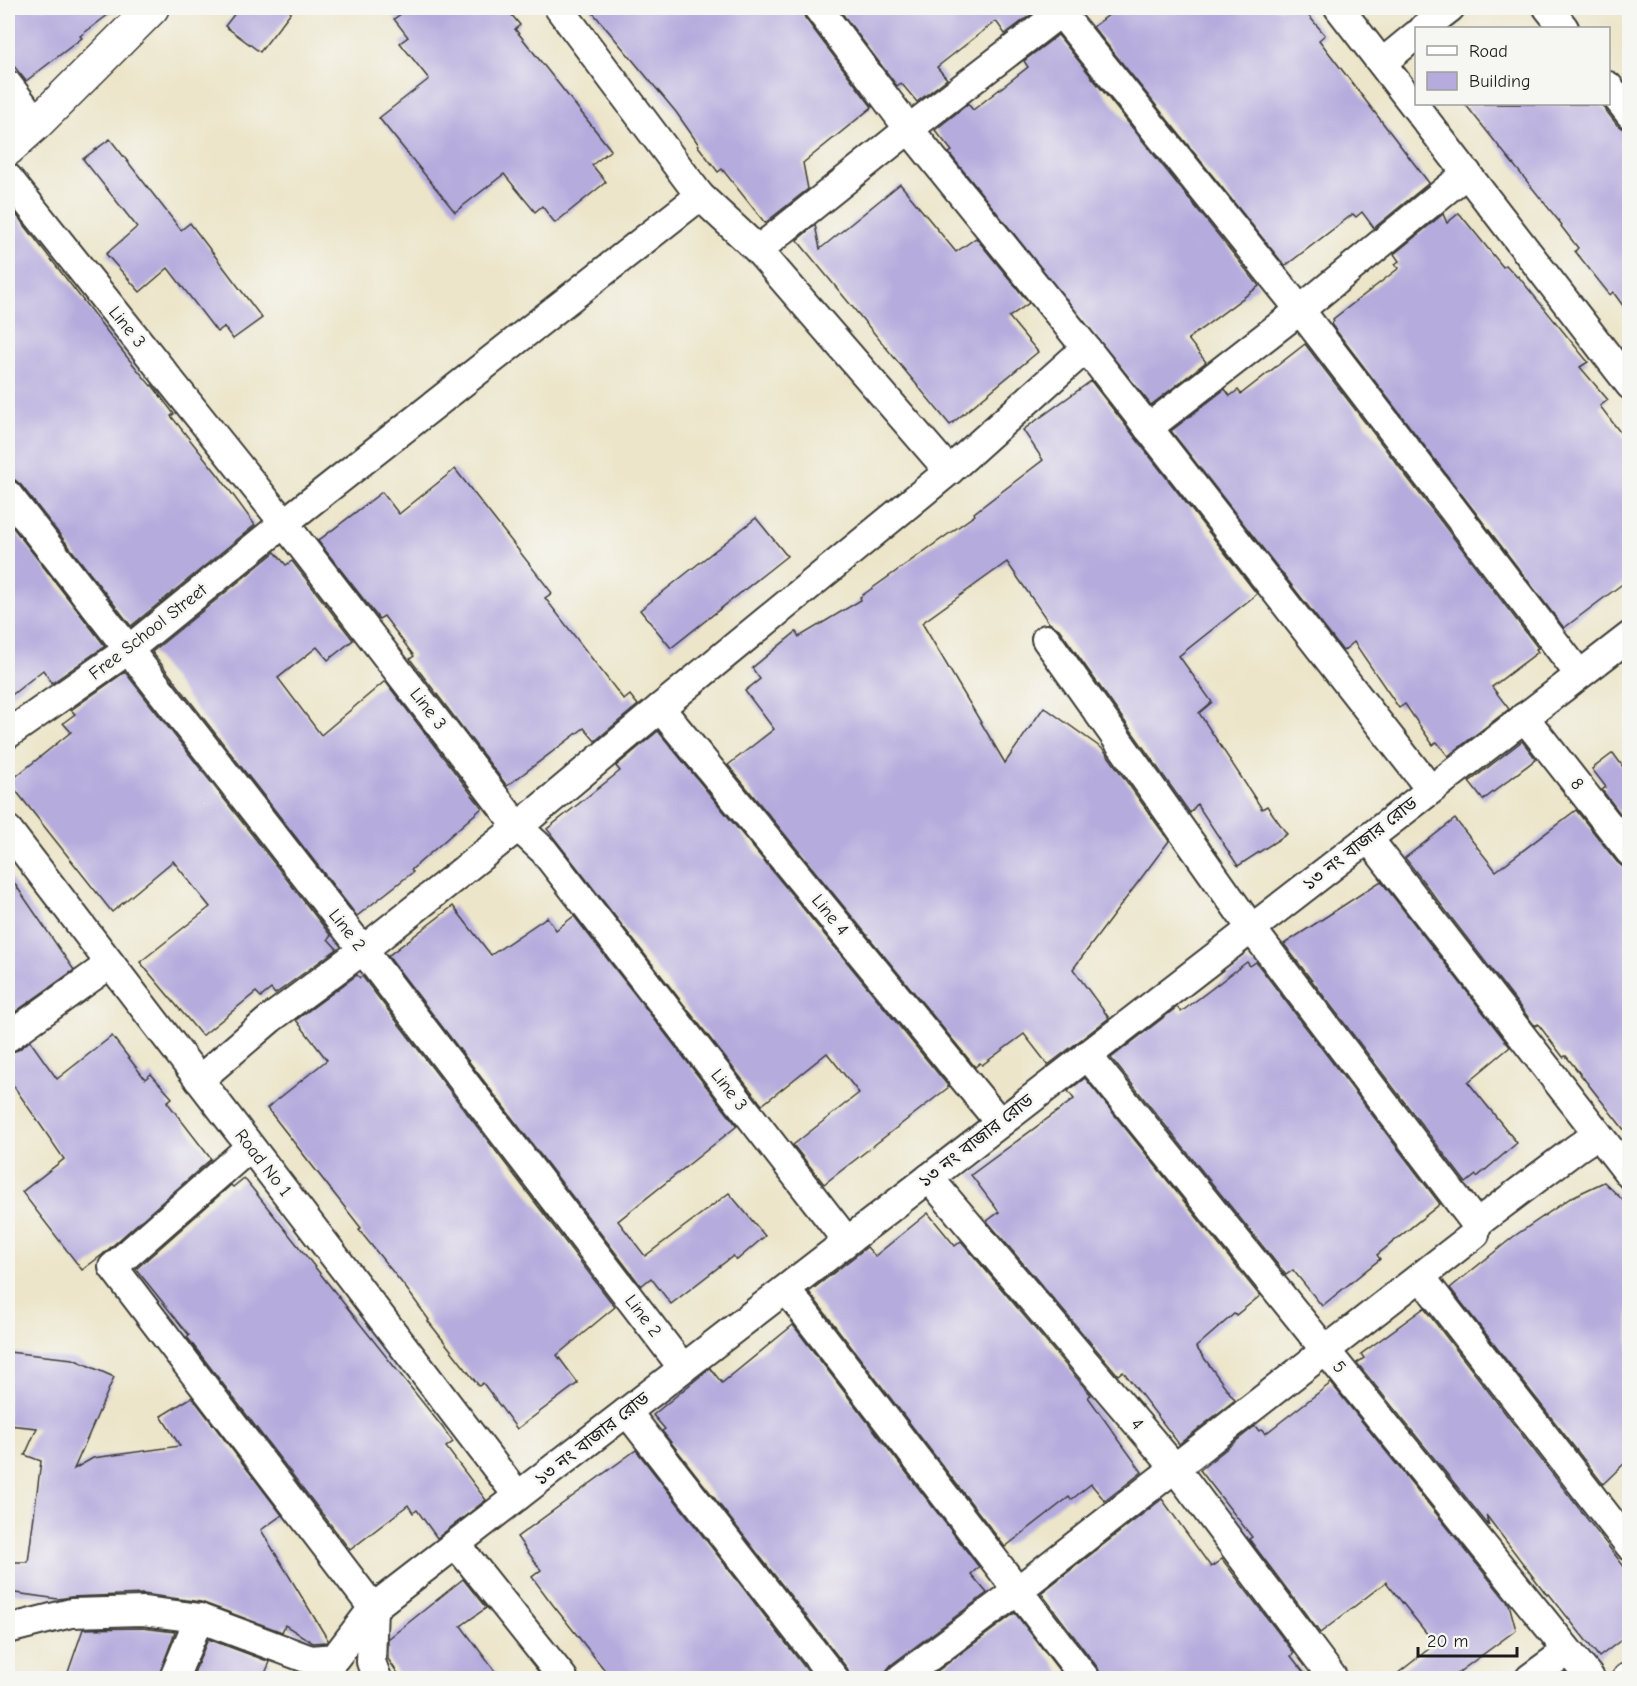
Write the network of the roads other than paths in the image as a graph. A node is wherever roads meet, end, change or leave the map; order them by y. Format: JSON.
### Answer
{"nodes":[{"id":1,"x":152,"y":8,"type":"edge"},
{"id":2,"x":559,"y":8,"type":"edge"},
{"id":3,"x":818,"y":8,"type":"edge"},
{"id":4,"x":1339,"y":8,"type":"edge"},
{"id":5,"x":1450,"y":8,"type":"edge"},
{"id":6,"x":1548,"y":8,"type":"edge"},
{"id":7,"x":1062,"y":9,"type":"edge"},
{"id":8,"x":1425,"y":27,"type":"edge"},
{"id":9,"x":1563,"y":27,"type":"edge"},
{"id":10,"x":1415,"y":36,"type":"edge"},
{"id":11,"x":1382,"y":63,"type":"junction"},
{"id":12,"x":8,"y":85,"type":"edge"},
{"id":13,"x":1610,"y":89,"type":"edge"},
{"id":14,"x":1629,"y":114,"type":"edge"},
{"id":15,"x":37,"y":123,"type":"junction"},
{"id":16,"x":909,"y":129,"type":"junction"},
{"id":17,"x":8,"y":149,"type":"edge"},
{"id":18,"x":1467,"y":172,"type":"junction"},
{"id":19,"x":8,"y":178,"type":"edge"},
{"id":20,"x":700,"y":196,"type":"junction"},
{"id":21,"x":758,"y":250,"type":"junction"},
{"id":22,"x":1300,"y":310,"type":"junction"},
{"id":23,"x":1086,"y":348,"type":"junction"},
{"id":24,"x":1629,"y":384,"type":"edge"},
{"id":25,"x":1148,"y":428,"type":"junction"},
{"id":26,"x":949,"y":471,"type":"junction"},
{"id":27,"x":8,"y":495,"type":"edge"},
{"id":28,"x":284,"y":523,"type":"junction"},
{"id":29,"x":1629,"y":636,"type":"edge"},
{"id":30,"x":1046,"y":639,"type":"dead end"},
{"id":31,"x":128,"y":650,"type":"junction"},
{"id":32,"x":1579,"y":674,"type":"junction"},
{"id":33,"x":660,"y":708,"type":"junction"},
{"id":34,"x":1524,"y":717,"type":"junction"},
{"id":35,"x":8,"y":734,"type":"edge"},
{"id":36,"x":1430,"y":789,"type":"junction"},
{"id":37,"x":519,"y":827,"type":"junction"},
{"id":38,"x":8,"y":830,"type":"edge"},
{"id":39,"x":1368,"y":838,"type":"junction"},
{"id":40,"x":1629,"y":852,"type":"edge"},
{"id":41,"x":1251,"y":928,"type":"junction"},
{"id":42,"x":363,"y":950,"type":"junction"},
{"id":43,"x":110,"y":964,"type":"junction"},
{"id":44,"x":8,"y":1037,"type":"edge"},
{"id":45,"x":1088,"y":1055,"type":"junction"},
{"id":46,"x":199,"y":1080,"type":"junction"},
{"id":47,"x":999,"y":1123,"type":"junction"},
{"id":48,"x":1598,"y":1134,"type":"junction"},
{"id":49,"x":250,"y":1147,"type":"junction"},
{"id":50,"x":1629,"y":1175,"type":"edge"},
{"id":51,"x":929,"y":1178,"type":"junction"},
{"id":52,"x":1476,"y":1224,"type":"junction"},
{"id":53,"x":847,"y":1241,"type":"junction"},
{"id":54,"x":1421,"y":1277,"type":"junction"},
{"id":55,"x":786,"y":1289,"type":"junction"},
{"id":56,"x":1326,"y":1350,"type":"junction"},
{"id":57,"x":683,"y":1368,"type":"junction"},
{"id":58,"x":627,"y":1412,"type":"junction"},
{"id":59,"x":1174,"y":1468,"type":"junction"},
{"id":60,"x":518,"y":1496,"type":"junction"},
{"id":61,"x":456,"y":1544,"type":"junction"},
{"id":62,"x":1629,"y":1546,"type":"edge"},
{"id":63,"x":1017,"y":1592,"type":"junction"},
{"id":64,"x":373,"y":1608,"type":"junction"},
{"id":65,"x":200,"y":1618,"type":"junction"},
{"id":66,"x":8,"y":1629,"type":"edge"},
{"id":67,"x":1567,"y":1651,"type":"junction"},
{"id":68,"x":174,"y":1678,"type":"edge"},
{"id":69,"x":376,"y":1678,"type":"edge"},
{"id":70,"x":563,"y":1678,"type":"edge"},
{"id":71,"x":834,"y":1678,"type":"edge"},
{"id":72,"x":901,"y":1678,"type":"edge"},
{"id":73,"x":1085,"y":1678,"type":"edge"},
{"id":74,"x":1333,"y":1678,"type":"edge"},
{"id":75,"x":1530,"y":1678,"type":"edge"},
{"id":76,"x":1590,"y":1678,"type":"edge"}],
"edges":[{"from":1,"to":15,"type":"street"},
{"from":2,"to":20,"type":"street"},
{"from":3,"to":16,"type":"street"},
{"from":4,"to":11,"type":"street"},
{"from":5,"to":8,"type":"street"},
{"from":6,"to":9,"type":"street"},
{"from":7,"to":16,"type":"street"},
{"from":7,"to":22,"type":"street"},
{"from":10,"to":11,"type":"street"},
{"from":11,"to":18,"type":"street"},
{"from":12,"to":15,"type":"street"},
{"from":13,"to":14,"type":"street"},
{"from":15,"to":17,"type":"street"},
{"from":16,"to":21,"type":"street"},
{"from":16,"to":23,"type":"street"},
{"from":18,"to":22,"type":"street"},
{"from":18,"to":24,"type":"street"},
{"from":19,"to":28,"type":"street","name":"Line 3"},
{"from":20,"to":21,"type":"street"},
{"from":20,"to":28,"type":"street","name":"Free School Street"},
{"from":21,"to":26,"type":"street"},
{"from":22,"to":25,"type":"street"},
{"from":22,"to":32,"type":"street"},
{"from":23,"to":25,"type":"street"},
{"from":23,"to":26,"type":"street"},
{"from":25,"to":36,"type":"street"},
{"from":26,"to":33,"type":"street"},
{"from":27,"to":31,"type":"street","name":"Line 2"},
{"from":28,"to":31,"type":"street","name":"Free School Street"},
{"from":28,"to":37,"type":"street","name":"Line 3"},
{"from":29,"to":32,"type":"street","name":"১৩ নং বাজার রোড"},
{"from":30,"to":41,"type":"street"},
{"from":31,"to":35,"type":"street","name":"Free School Street"},
{"from":31,"to":42,"type":"street","name":"Line 2"},
{"from":32,"to":34,"type":"street","name":"১৩ নং বাজার রোড"},
{"from":33,"to":37,"type":"street"},
{"from":33,"to":47,"type":"street","name":"Line 4"},
{"from":34,"to":36,"type":"street","name":"১৩ নং বাজার রোড"},
{"from":34,"to":40,"type":"street","name":"8"},
{"from":36,"to":39,"type":"street","name":"১৩ নং বাজার রোড"},
{"from":37,"to":42,"type":"street"},
{"from":37,"to":53,"type":"street","name":"Line 3"},
{"from":38,"to":43,"type":"street","name":"Road No 1"},
{"from":39,"to":41,"type":"street","name":"১৩ নং বাজার রোড"},
{"from":39,"to":48,"type":"street"},
{"from":41,"to":45,"type":"street","name":"১৩ নং বাজার রোড"},
{"from":41,"to":52,"type":"street"},
{"from":42,"to":46,"type":"street"},
{"from":42,"to":57,"type":"street","name":"Line 2"},
{"from":43,"to":44,"type":"street"},
{"from":43,"to":46,"type":"street","name":"Road No 1"},
{"from":45,"to":47,"type":"street","name":"১৩ নং বাজার রোড"},
{"from":45,"to":56,"type":"street","name":"5"},
{"from":46,"to":49,"type":"street","name":"Road No 1"},
{"from":47,"to":51,"type":"street","name":"১৩ নং বাজার রোড"},
{"from":48,"to":50,"type":"street"},
{"from":48,"to":52,"type":"street"},
{"from":49,"to":60,"type":"street","name":"Road No 1"},
{"from":49,"to":64,"type":"street"},
{"from":51,"to":53,"type":"street","name":"১৩ নং বাজার রোড"},
{"from":51,"to":59,"type":"street","name":"4"},
{"from":52,"to":54,"type":"street"},
{"from":53,"to":55,"type":"street","name":"১৩ নং বাজার রোড"},
{"from":54,"to":56,"type":"street"},
{"from":54,"to":62,"type":"street"},
{"from":55,"to":57,"type":"street","name":"১৩ নং বাজার রোড"},
{"from":55,"to":63,"type":"street"},
{"from":56,"to":59,"type":"street"},
{"from":56,"to":67,"type":"street","name":"5"},
{"from":57,"to":58,"type":"street","name":"১৩ নং বাজার রোড"},
{"from":58,"to":60,"type":"street","name":"১৩ নং বাজার রোড"},
{"from":58,"to":71,"type":"street"},
{"from":59,"to":63,"type":"street"},
{"from":59,"to":74,"type":"street","name":"4"},
{"from":60,"to":61,"type":"street","name":"১৩ নং বাজার রোড"},
{"from":61,"to":64,"type":"street","name":"১৩ নং বাজার রোড"},
{"from":61,"to":70,"type":"street"},
{"from":63,"to":72,"type":"street"},
{"from":63,"to":73,"type":"street"},
{"from":64,"to":65,"type":"street","name":"১৩ নং বাজার রোড"},
{"from":64,"to":69,"type":"street"},
{"from":65,"to":66,"type":"street","name":"১৩ নং বাজার রোড"},
{"from":65,"to":68,"type":"street"},
{"from":67,"to":75,"type":"street"},
{"from":67,"to":76,"type":"street","name":"5"}]}
